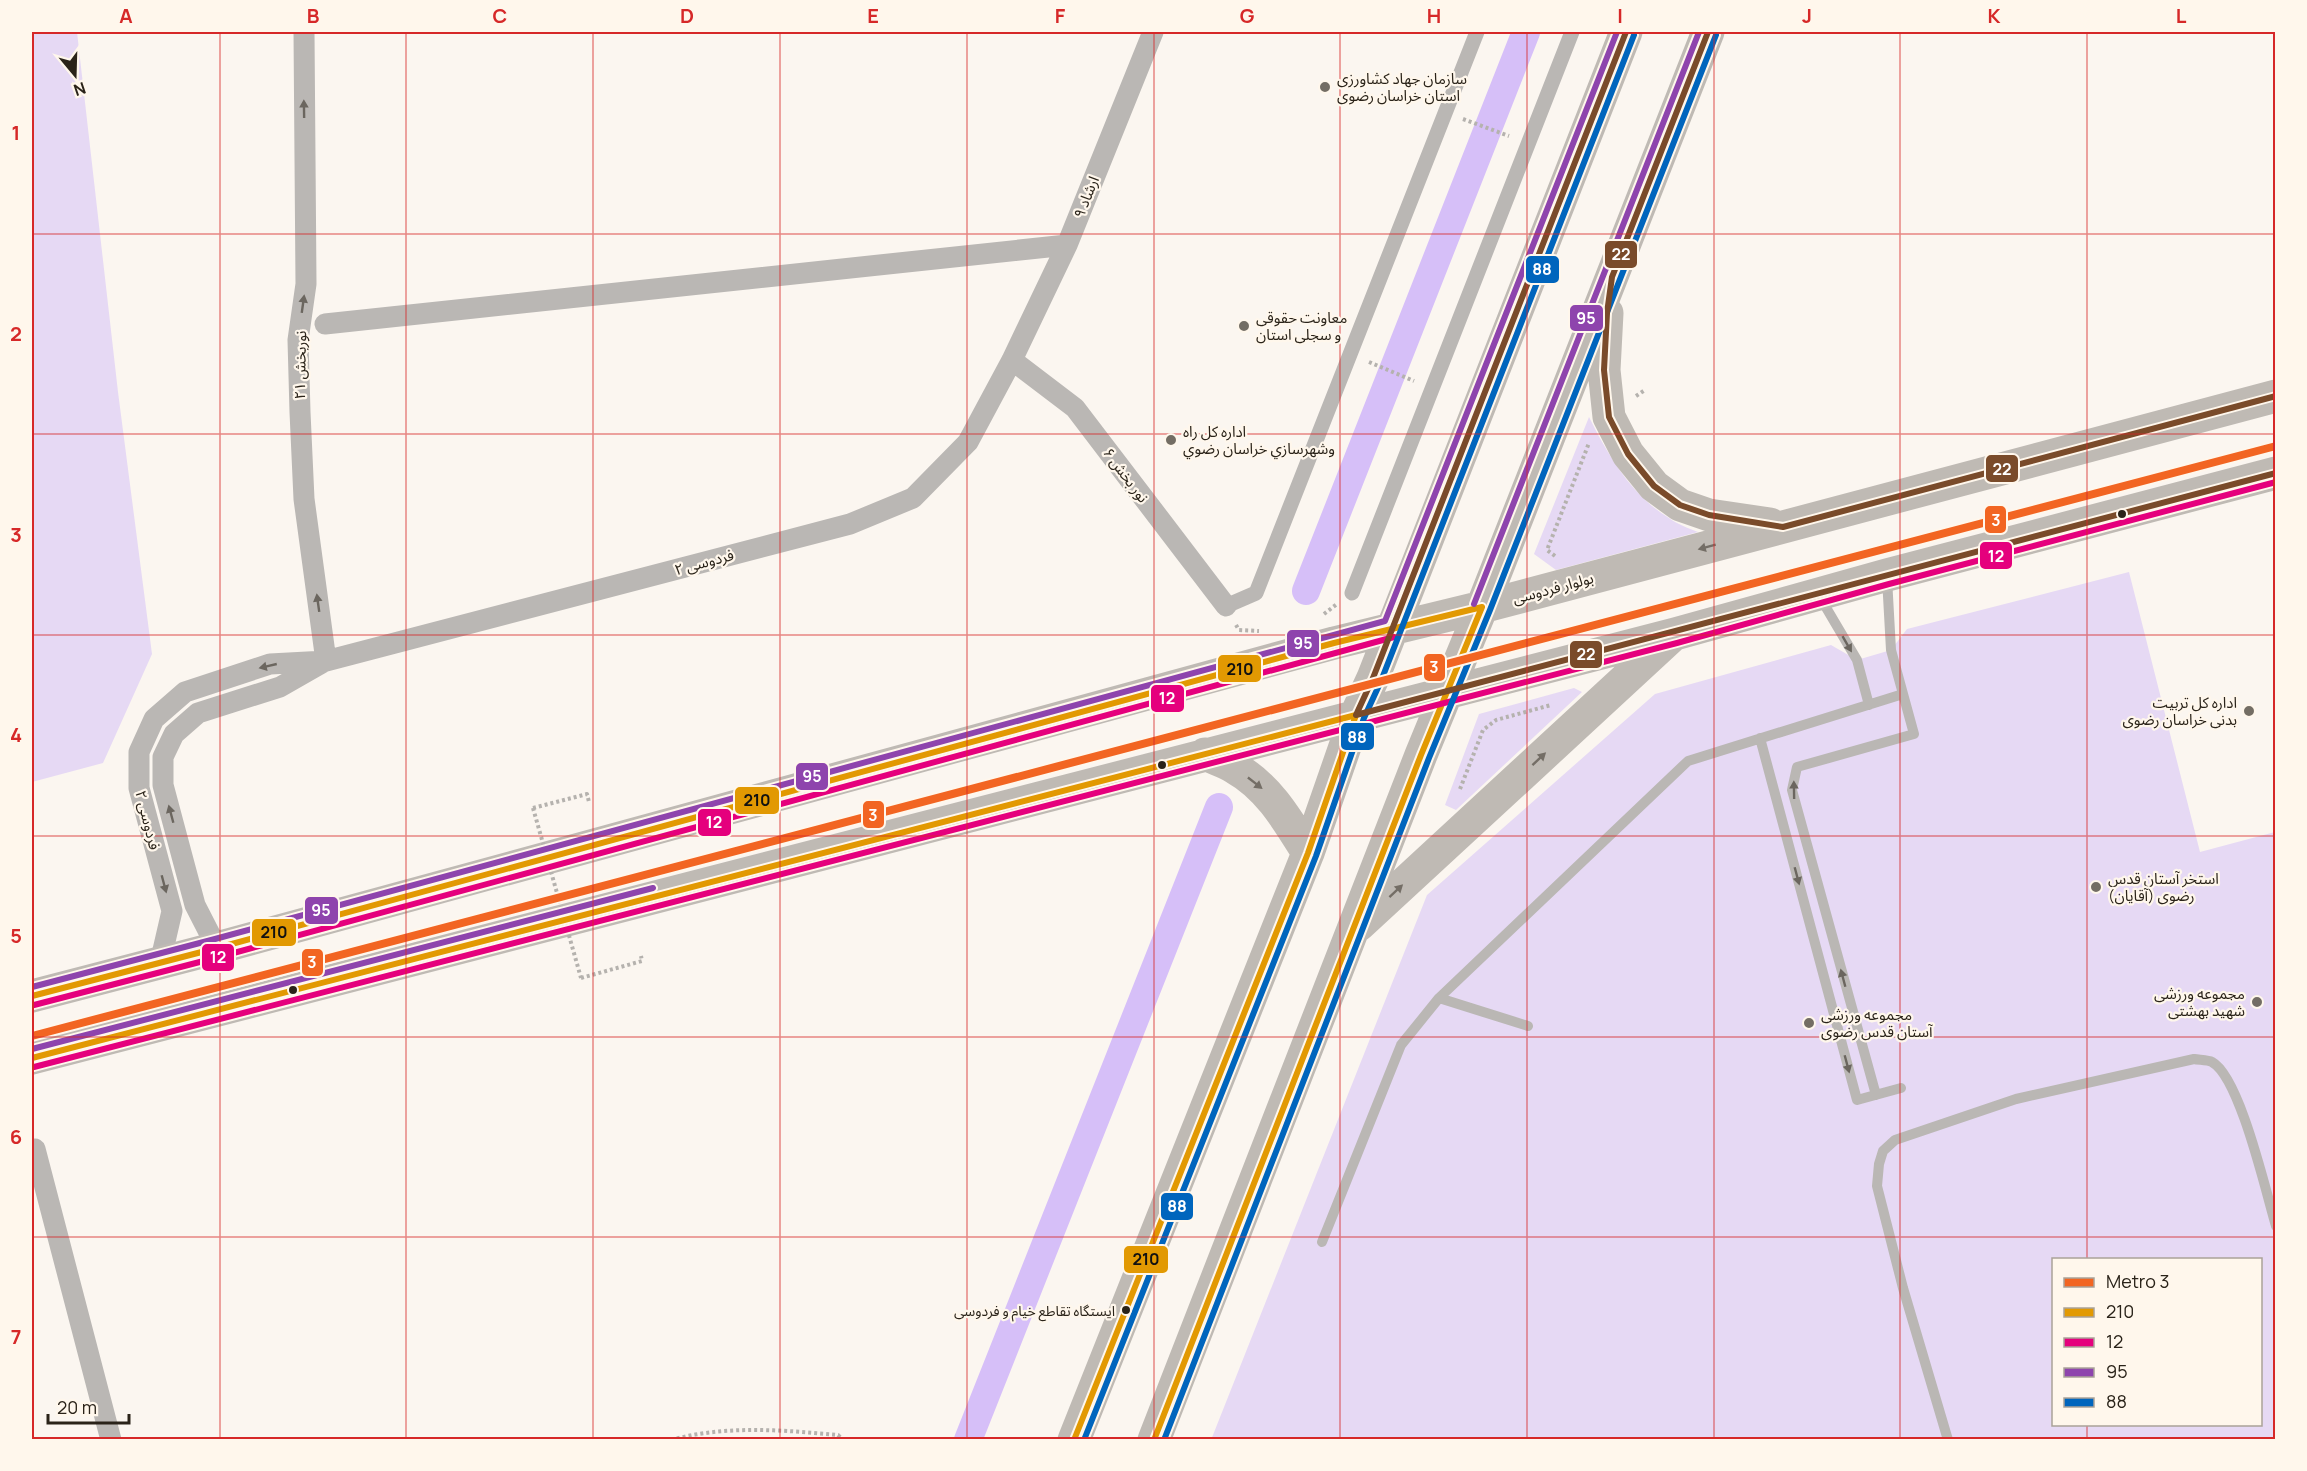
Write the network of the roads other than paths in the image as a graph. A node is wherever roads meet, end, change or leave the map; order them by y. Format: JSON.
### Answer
{"nodes":[{"id":1,"x":304,"y":32,"type":"edge"},
{"id":2,"x":1152,"y":32,"type":"edge"},
{"id":3,"x":1477,"y":32,"type":"edge"},
{"id":4,"x":1572,"y":32,"type":"edge"},
{"id":5,"x":1626,"y":32,"type":"edge"},
{"id":6,"x":1708,"y":32,"type":"edge"},
{"id":7,"x":1067,"y":245,"type":"junction"},
{"id":8,"x":1612,"y":277,"type":"junction"},
{"id":9,"x":326,"y":324,"type":"dead end"},
{"id":10,"x":1012,"y":360,"type":"junction"},
{"id":11,"x":2276,"y":396,"type":"edge"},
{"id":12,"x":2276,"y":473,"type":"edge"},
{"id":13,"x":1783,"y":526,"type":"junction"},
{"id":14,"x":1887,"y":574,"type":"junction"},
{"id":15,"x":1352,"y":592,"type":"dead end"},
{"id":16,"x":1818,"y":593,"type":"junction"},
{"id":17,"x":1226,"y":606,"type":"joint"},
{"id":18,"x":1482,"y":607,"type":"junction"},
{"id":19,"x":1392,"y":628,"type":"junction"},
{"id":20,"x":1675,"y":634,"type":"junction"},
{"id":21,"x":326,"y":661,"type":"junction"},
{"id":22,"x":1446,"y":692,"type":"junction"},
{"id":23,"x":1903,"y":694,"type":"junction"},
{"id":24,"x":1869,"y":705,"type":"junction"},
{"id":25,"x":1356,"y":715,"type":"junction"},
{"id":26,"x":1760,"y":738,"type":"junction"},
{"id":27,"x":1205,"y":754,"type":"junction"},
{"id":28,"x":1308,"y":853,"type":"junction"},
{"id":29,"x":1353,"y":931,"type":"junction"},
{"id":30,"x":218,"y":948,"type":"junction"},
{"id":31,"x":160,"y":963,"type":"junction"},
{"id":32,"x":32,"y":996,"type":"edge"},
{"id":33,"x":1439,"y":998,"type":"junction"},
{"id":34,"x":1528,"y":1026,"type":"dead end"},
{"id":35,"x":32,"y":1058,"type":"edge"},
{"id":36,"x":1901,"y":1088,"type":"dead end"},
{"id":37,"x":1876,"y":1095,"type":"junction"},
{"id":38,"x":35,"y":1149,"type":"dead end"},
{"id":39,"x":2276,"y":1226,"type":"edge"},
{"id":40,"x":1322,"y":1242,"type":"dead end"},
{"id":41,"x":111,"y":1440,"type":"edge"},
{"id":42,"x":1074,"y":1440,"type":"edge"},
{"id":43,"x":1154,"y":1440,"type":"edge"},
{"id":44,"x":1948,"y":1440,"type":"edge"}],
"edges":[{"from":21,"to":1,"type":"street","name":"نوربخش ۲۱","one_way":true},
{"from":2,"to":7,"type":"street","name":"ارشاد ۹"},
{"from":3,"to":17,"type":"street"},
{"from":4,"to":15,"type":"street"},
{"from":5,"to":19,"type":"main road"},
{"from":6,"to":8,"type":"main road"},
{"from":7,"to":9,"type":"street"},
{"from":7,"to":10,"type":"street","name":"ارشاد ۹"},
{"from":8,"to":13,"type":"main road"},
{"from":8,"to":18,"type":"main road"},
{"from":10,"to":17,"type":"street","name":"نور بخش ۶"},
{"from":10,"to":21,"type":"street","name":"فردوسی ۲"},
{"from":11,"to":13,"type":"main road","name":"بولوار فردوسی"},
{"from":12,"to":14,"type":"main road"},
{"from":13,"to":18,"type":"main road","name":"بولوار فردوسی","one_way":true},
{"from":14,"to":16,"type":"main road"},
{"from":14,"to":23,"type":"lane"},
{"from":16,"to":20,"type":"main road"},
{"from":16,"to":24,"type":"lane","one_way":true},
{"from":18,"to":19,"type":"main road","name":"بولوار فردوسی"},
{"from":18,"to":22,"type":"main road"},
{"from":19,"to":25,"type":"main road"},
{"from":19,"to":30,"type":"main road","name":"بولوار فردوسی"},
{"from":20,"to":22,"type":"main road"},
{"from":29,"to":20,"type":"main road","one_way":true},
{"from":30,"to":21,"type":"street","name":"فردوسی ۲","one_way":true},
{"from":21,"to":31,"type":"street","name":"فردوسی ۲","one_way":true},
{"from":22,"to":25,"type":"main road"},
{"from":22,"to":29,"type":"main road"},
{"from":23,"to":24,"type":"lane"},
{"from":37,"to":23,"type":"lane","one_way":true},
{"from":24,"to":26,"type":"lane"},
{"from":25,"to":27,"type":"main road"},
{"from":25,"to":28,"type":"main road"},
{"from":26,"to":33,"type":"lane"},
{"from":26,"to":37,"type":"lane","one_way":true},
{"from":27,"to":28,"type":"main road","one_way":true},
{"from":27,"to":35,"type":"main road"},
{"from":28,"to":42,"type":"main road"},
{"from":29,"to":43,"type":"main road"},
{"from":30,"to":31,"type":"main road","name":"بولوار فردوسی"},
{"from":31,"to":32,"type":"main road","name":"بولوار فردوسی"},
{"from":33,"to":34,"type":"lane"},
{"from":33,"to":40,"type":"lane"},
{"from":36,"to":37,"type":"lane"},
{"from":38,"to":41,"type":"street"},
{"from":39,"to":44,"type":"lane"}]}
